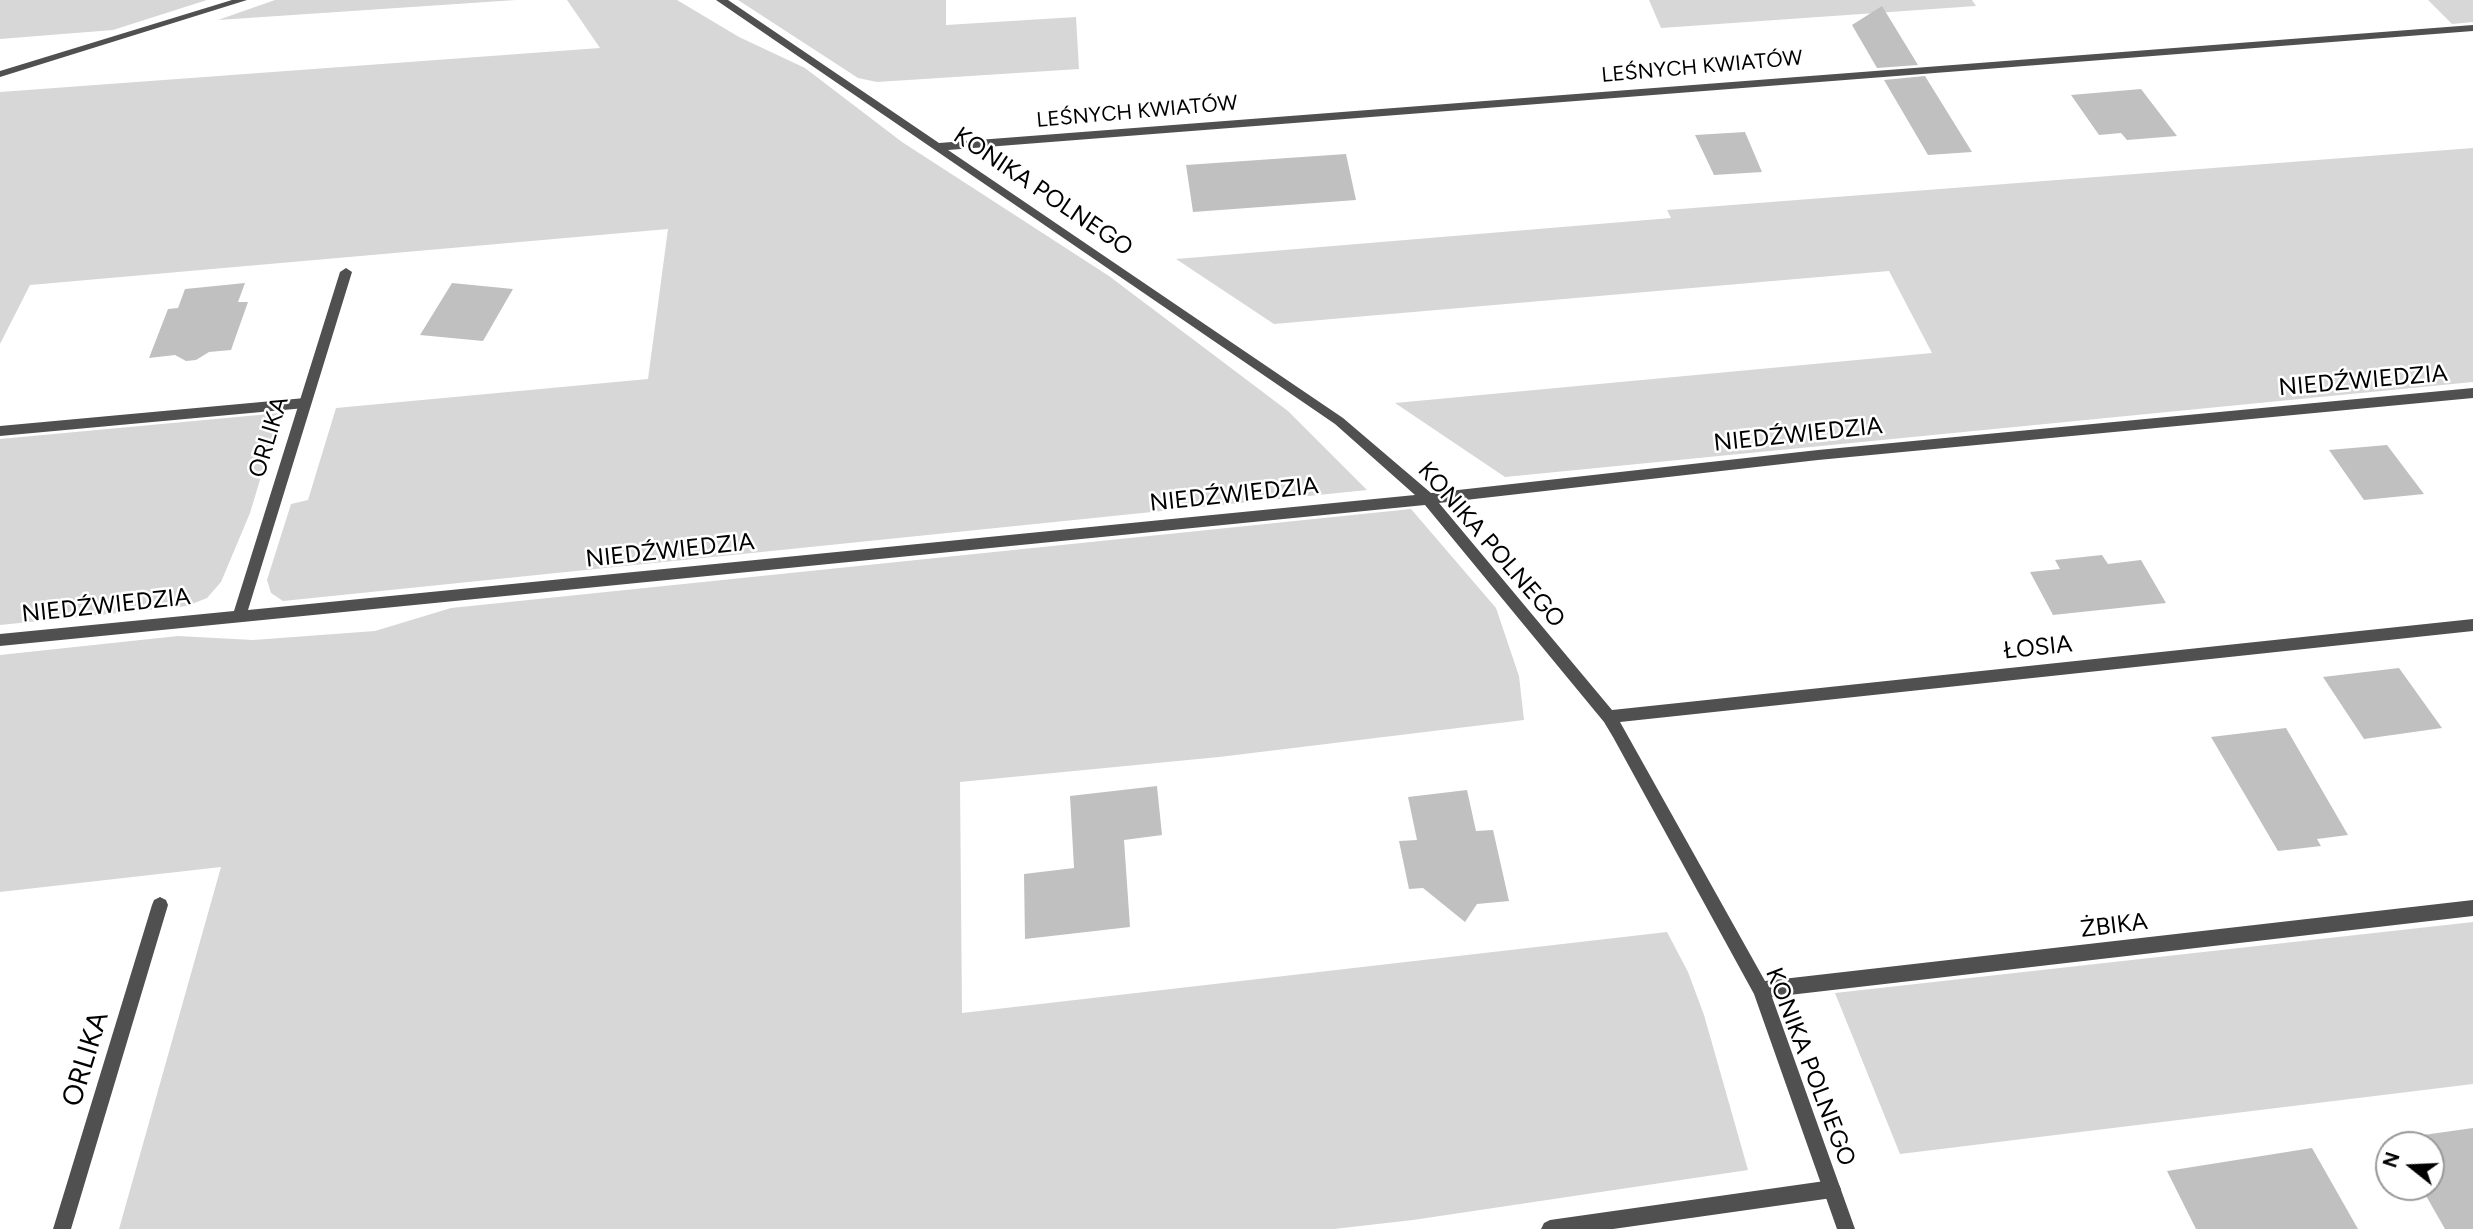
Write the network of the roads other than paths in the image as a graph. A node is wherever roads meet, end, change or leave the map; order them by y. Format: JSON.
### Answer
{"nodes":[{"id":1,"x":242,"y":0,"type":"edge"},
{"id":2,"x":721,"y":0,"type":"edge"},
{"id":3,"x":2473,"y":28,"type":"edge"},
{"id":4,"x":0,"y":74,"type":"edge"},
{"id":5,"x":934,"y":147,"type":"junction"},
{"id":6,"x":346,"y":272,"type":"dead end"},
{"id":7,"x":2473,"y":393,"type":"edge"},
{"id":8,"x":305,"y":403,"type":"junction"},
{"id":9,"x":0,"y":430,"type":"edge"},
{"id":10,"x":1428,"y":499,"type":"junction"},
{"id":11,"x":239,"y":616,"type":"junction"},
{"id":12,"x":2473,"y":625,"type":"edge"},
{"id":13,"x":0,"y":640,"type":"edge"},
{"id":14,"x":1609,"y":717,"type":"junction"},
{"id":15,"x":160,"y":905,"type":"dead end"},
{"id":16,"x":2473,"y":908,"type":"edge"},
{"id":17,"x":1761,"y":990,"type":"junction"},
{"id":18,"x":1832,"y":1189,"type":"junction"},
{"id":19,"x":62,"y":1229,"type":"edge"},
{"id":20,"x":1550,"y":1229,"type":"edge"},
{"id":21,"x":1846,"y":1229,"type":"edge"}],
"edges":[{"from":1,"to":4,"type":"street"},
{"from":2,"to":5,"type":"street","name":"KONIKA POLNEGO"},
{"from":3,"to":5,"type":"street","name":"LEŚNYCH KWIATÓW"},
{"from":5,"to":10,"type":"street","name":"KONIKA POLNEGO"},
{"from":6,"to":8,"type":"street","name":"ORLIKA"},
{"from":7,"to":10,"type":"street","name":"NIEDŹWIEDZIA"},
{"from":8,"to":9,"type":"street"},
{"from":8,"to":11,"type":"street","name":"ORLIKA"},
{"from":10,"to":11,"type":"street","name":"NIEDŹWIEDZIA"},
{"from":10,"to":14,"type":"street","name":"KONIKA POLNEGO"},
{"from":11,"to":13,"type":"street","name":"NIEDŹWIEDZIA"},
{"from":12,"to":14,"type":"street","name":"ŁOSIA"},
{"from":14,"to":17,"type":"street","name":"KONIKA POLNEGO"},
{"from":15,"to":19,"type":"street","name":"ORLIKA"},
{"from":16,"to":17,"type":"street","name":"ŻBIKA"},
{"from":17,"to":18,"type":"street","name":"KONIKA POLNEGO"},
{"from":18,"to":20,"type":"street"},
{"from":18,"to":21,"type":"street","name":"KONIKA POLNEGO"}]}
